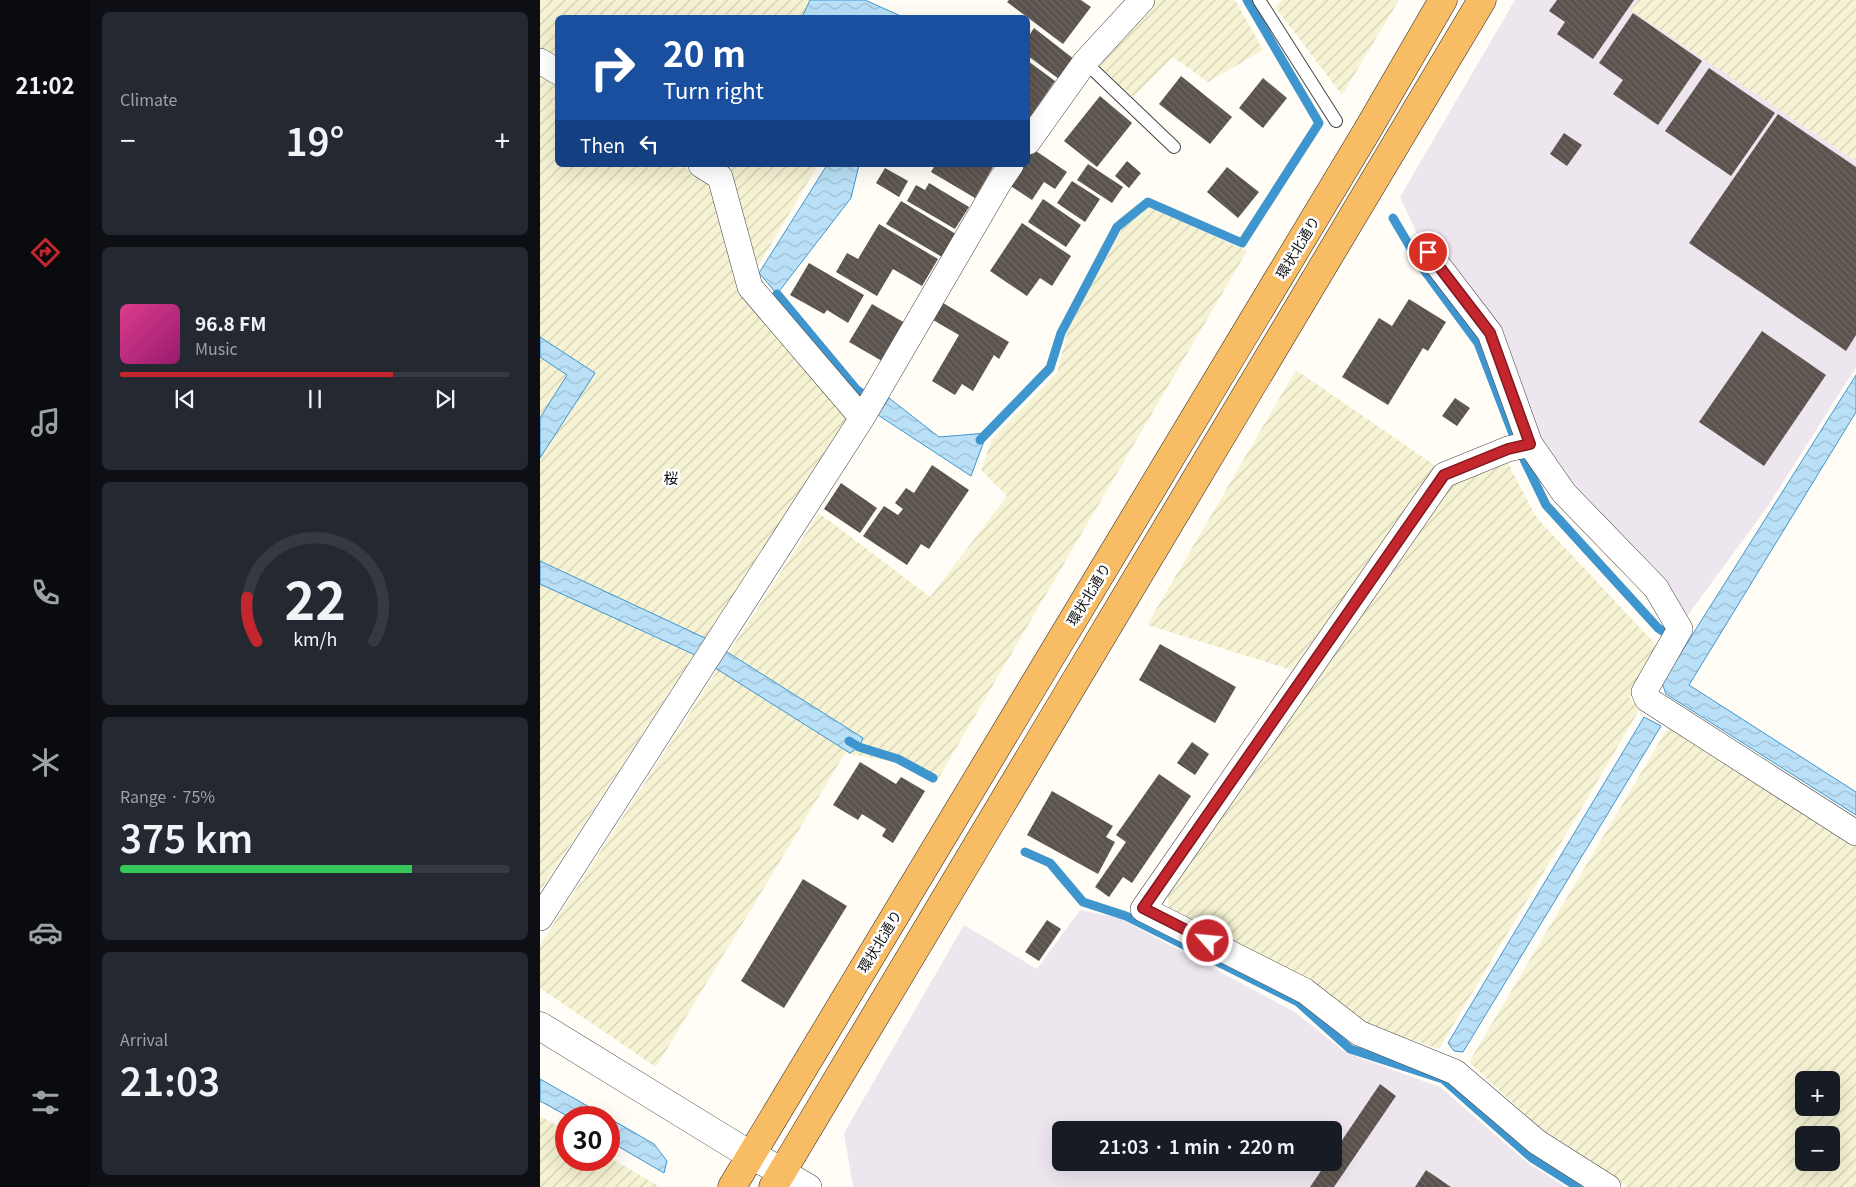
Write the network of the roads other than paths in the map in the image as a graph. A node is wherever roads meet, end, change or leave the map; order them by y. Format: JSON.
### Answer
{"nodes":[{"id":1,"x":1259,"y":0,"type":"edge"},
{"id":2,"x":1443,"y":0,"type":"edge"},
{"id":3,"x":1482,"y":0,"type":"edge"},
{"id":4,"x":1136,"y":2,"type":"edge"},
{"id":5,"x":540,"y":60,"type":"edge"},
{"id":6,"x":1085,"y":62,"type":"junction"},
{"id":7,"x":555,"y":70,"type":"edge"},
{"id":8,"x":1336,"y":120,"type":"dead end"},
{"id":9,"x":1030,"y":139,"type":"edge"},
{"id":10,"x":1174,"y":147,"type":"dead end"},
{"id":11,"x":704,"y":167,"type":"edge"},
{"id":12,"x":1010,"y":167,"type":"edge"},
{"id":13,"x":1428,"y":252,"type":"dead end"},
{"id":14,"x":862,"y":418,"type":"junction"},
{"id":15,"x":1519,"y":447,"type":"junction"},
{"id":16,"x":1856,"y":833,"type":"edge"},
{"id":17,"x":540,"y":918,"type":"edge"},
{"id":18,"x":543,"y":1034,"type":"edge"},
{"id":19,"x":750,"y":1155,"type":"junction"},
{"id":20,"x":777,"y":1179,"type":"edge"},
{"id":21,"x":732,"y":1187,"type":"edge"},
{"id":22,"x":809,"y":1187,"type":"edge"},
{"id":23,"x":1608,"y":1187,"type":"edge"}],
"edges":[{"from":1,"to":8,"type":"lane"},
{"from":2,"to":19,"type":"highway","name":"環状北通り"},
{"from":3,"to":20,"type":"highway"},
{"from":4,"to":6,"type":"street"},
{"from":5,"to":7,"type":"street"},
{"from":6,"to":9,"type":"street"},
{"from":6,"to":10,"type":"lane"},
{"from":11,"to":14,"type":"street"},
{"from":12,"to":14,"type":"street"},
{"from":13,"to":15,"type":"street"},
{"from":14,"to":17,"type":"street"},
{"from":15,"to":16,"type":"street"},
{"from":15,"to":23,"type":"street"},
{"from":18,"to":19,"type":"street"},
{"from":19,"to":20,"type":"street"},
{"from":19,"to":21,"type":"highway","name":"環状北通り"},
{"from":20,"to":22,"type":"street"}]}
